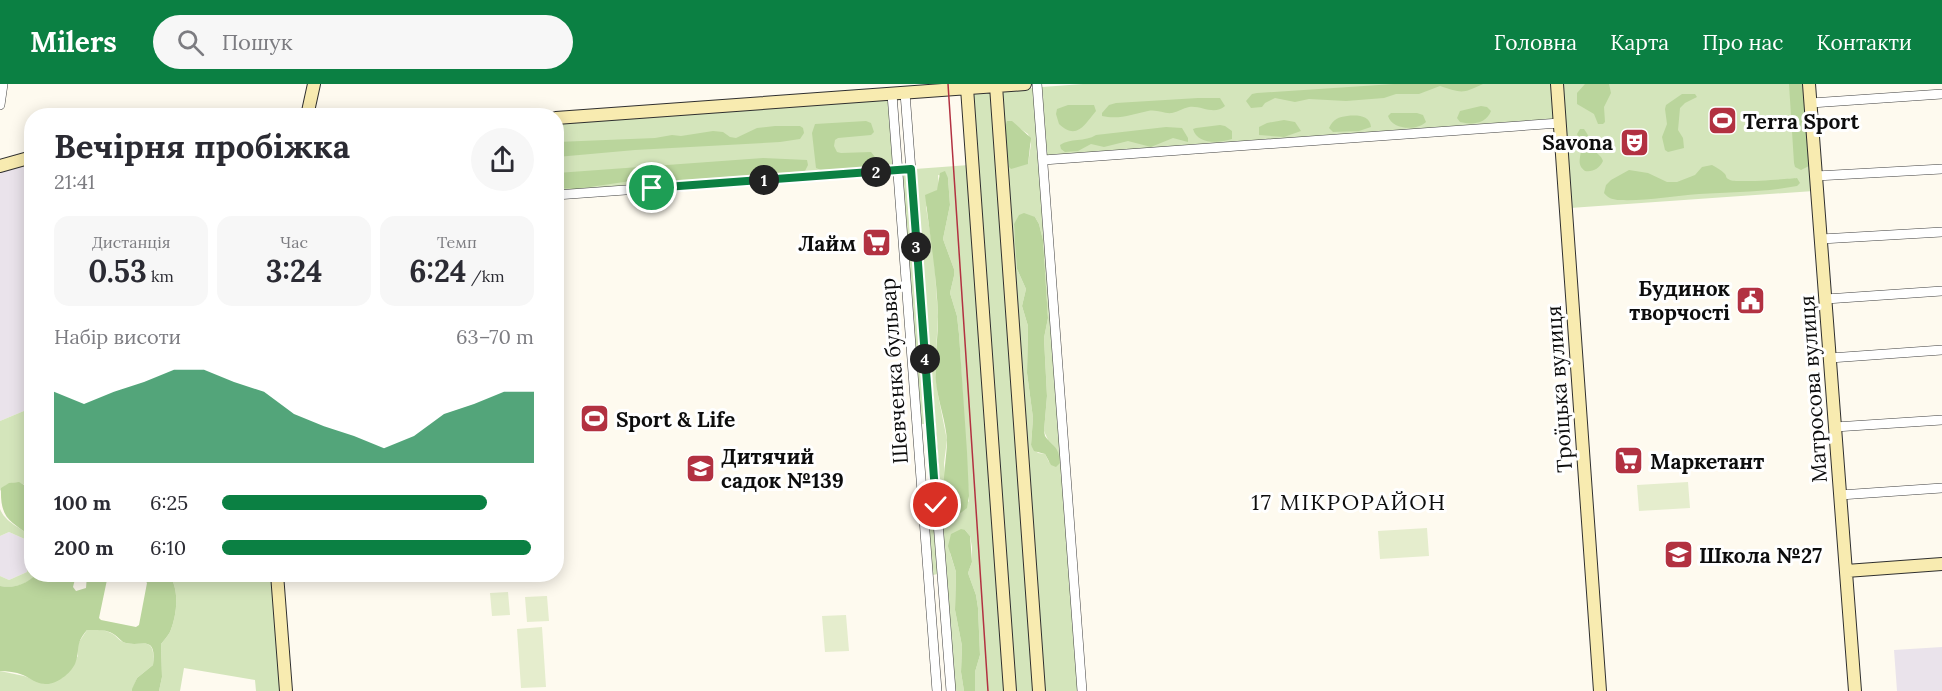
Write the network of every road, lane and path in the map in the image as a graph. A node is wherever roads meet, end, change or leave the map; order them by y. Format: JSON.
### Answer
{"nodes":[{"id":1,"x":3,"y":84,"type":"edge"},
{"id":2,"x":314,"y":84,"type":"edge"},
{"id":3,"x":1025,"y":84,"type":"edge"},
{"id":4,"x":1037,"y":84,"type":"edge"},
{"id":5,"x":1557,"y":84,"type":"edge"},
{"id":6,"x":1809,"y":84,"type":"edge"},
{"id":7,"x":996,"y":86,"type":"junction"},
{"id":8,"x":898,"y":88,"type":"edge"},
{"id":9,"x":968,"y":88,"type":"junction"},
{"id":10,"x":1942,"y":94,"type":"edge"},
{"id":11,"x":1811,"y":103,"type":"junction"},
{"id":12,"x":0,"y":105,"type":"edge"},
{"id":13,"x":309,"y":108,"type":"edge"},
{"id":14,"x":564,"y":117,"type":"edge"},
{"id":15,"x":1560,"y":123,"type":"junction"},
{"id":16,"x":24,"y":159,"type":"edge"},
{"id":17,"x":1043,"y":160,"type":"junction"},
{"id":18,"x":0,"y":165,"type":"edge"},
{"id":19,"x":911,"y":169,"type":"junction"},
{"id":20,"x":1942,"y":169,"type":"edge"},
{"id":21,"x":898,"y":170,"type":"junction"},
{"id":22,"x":1816,"y":176,"type":"junction"},
{"id":23,"x":564,"y":194,"type":"edge"},
{"id":24,"x":1942,"y":232,"type":"edge"},
{"id":25,"x":1821,"y":239,"type":"junction"},
{"id":26,"x":1942,"y":291,"type":"edge"},
{"id":27,"x":1826,"y":299,"type":"junction"},
{"id":28,"x":1942,"y":350,"type":"edge"},
{"id":29,"x":1830,"y":358,"type":"junction"},
{"id":30,"x":1942,"y":420,"type":"edge"},
{"id":31,"x":1835,"y":428,"type":"junction"},
{"id":32,"x":1942,"y":488,"type":"edge"},
{"id":33,"x":1840,"y":495,"type":"junction"},
{"id":34,"x":1942,"y":564,"type":"edge"},
{"id":35,"x":1846,"y":571,"type":"junction"},
{"id":36,"x":942,"y":577,"type":"junction"},
{"id":37,"x":929,"y":578,"type":"junction"},
{"id":38,"x":278,"y":582,"type":"edge"},
{"id":39,"x":286,"y":691,"type":"edge"},
{"id":40,"x":937,"y":691,"type":"edge"},
{"id":41,"x":951,"y":691,"type":"edge"},
{"id":42,"x":1010,"y":691,"type":"edge"},
{"id":43,"x":1039,"y":691,"type":"edge"},
{"id":44,"x":1082,"y":691,"type":"edge"},
{"id":45,"x":1600,"y":691,"type":"edge"},
{"id":46,"x":1855,"y":691,"type":"edge"}],
"edges":[{"from":1,"to":12,"type":"street"},
{"from":2,"to":13,"type":"main road"},
{"from":3,"to":7,"type":"main road"},
{"from":4,"to":17,"type":"street"},
{"from":5,"to":15,"type":"main road","name":"Троїцька вулиця"},
{"from":6,"to":11,"type":"main road","name":"Матросова вулиця"},
{"from":7,"to":9,"type":"main road"},
{"from":7,"to":43,"type":"main road"},
{"from":8,"to":9,"type":"main road"},
{"from":8,"to":14,"type":"main road"},
{"from":8,"to":19,"type":"street","name":"Шевченка бульвар"},
{"from":8,"to":21,"type":"street","name":"Шевченка бульвар"},
{"from":9,"to":42,"type":"main road"},
{"from":10,"to":11,"type":"street"},
{"from":11,"to":22,"type":"main road","name":"Матросова вулиця"},
{"from":15,"to":17,"type":"street"},
{"from":15,"to":45,"type":"main road","name":"Троїцька вулиця"},
{"from":16,"to":18,"type":"main road"},
{"from":17,"to":44,"type":"street"},
{"from":19,"to":21,"type":"street"},
{"from":19,"to":36,"type":"street","name":"Шевченка бульвар"},
{"from":20,"to":22,"type":"street"},
{"from":21,"to":23,"type":"street"},
{"from":21,"to":37,"type":"street","name":"Шевченка бульвар"},
{"from":22,"to":25,"type":"main road","name":"Матросова вулиця"},
{"from":24,"to":25,"type":"street"},
{"from":25,"to":27,"type":"main road","name":"Матросова вулиця"},
{"from":26,"to":27,"type":"street"},
{"from":27,"to":29,"type":"main road","name":"Матросова вулиця"},
{"from":28,"to":29,"type":"street"},
{"from":29,"to":31,"type":"main road","name":"Матросова вулиця"},
{"from":30,"to":31,"type":"street"},
{"from":31,"to":33,"type":"main road","name":"Матросова вулиця"},
{"from":32,"to":33,"type":"street"},
{"from":33,"to":35,"type":"main road","name":"Матросова вулиця"},
{"from":34,"to":35,"type":"main road"},
{"from":35,"to":46,"type":"main road","name":"Матросова вулиця"},
{"from":36,"to":37,"type":"street"},
{"from":36,"to":41,"type":"street","name":"Шевченка бульвар"},
{"from":37,"to":40,"type":"street","name":"Шевченка бульвар"},
{"from":38,"to":39,"type":"main road"}]}
